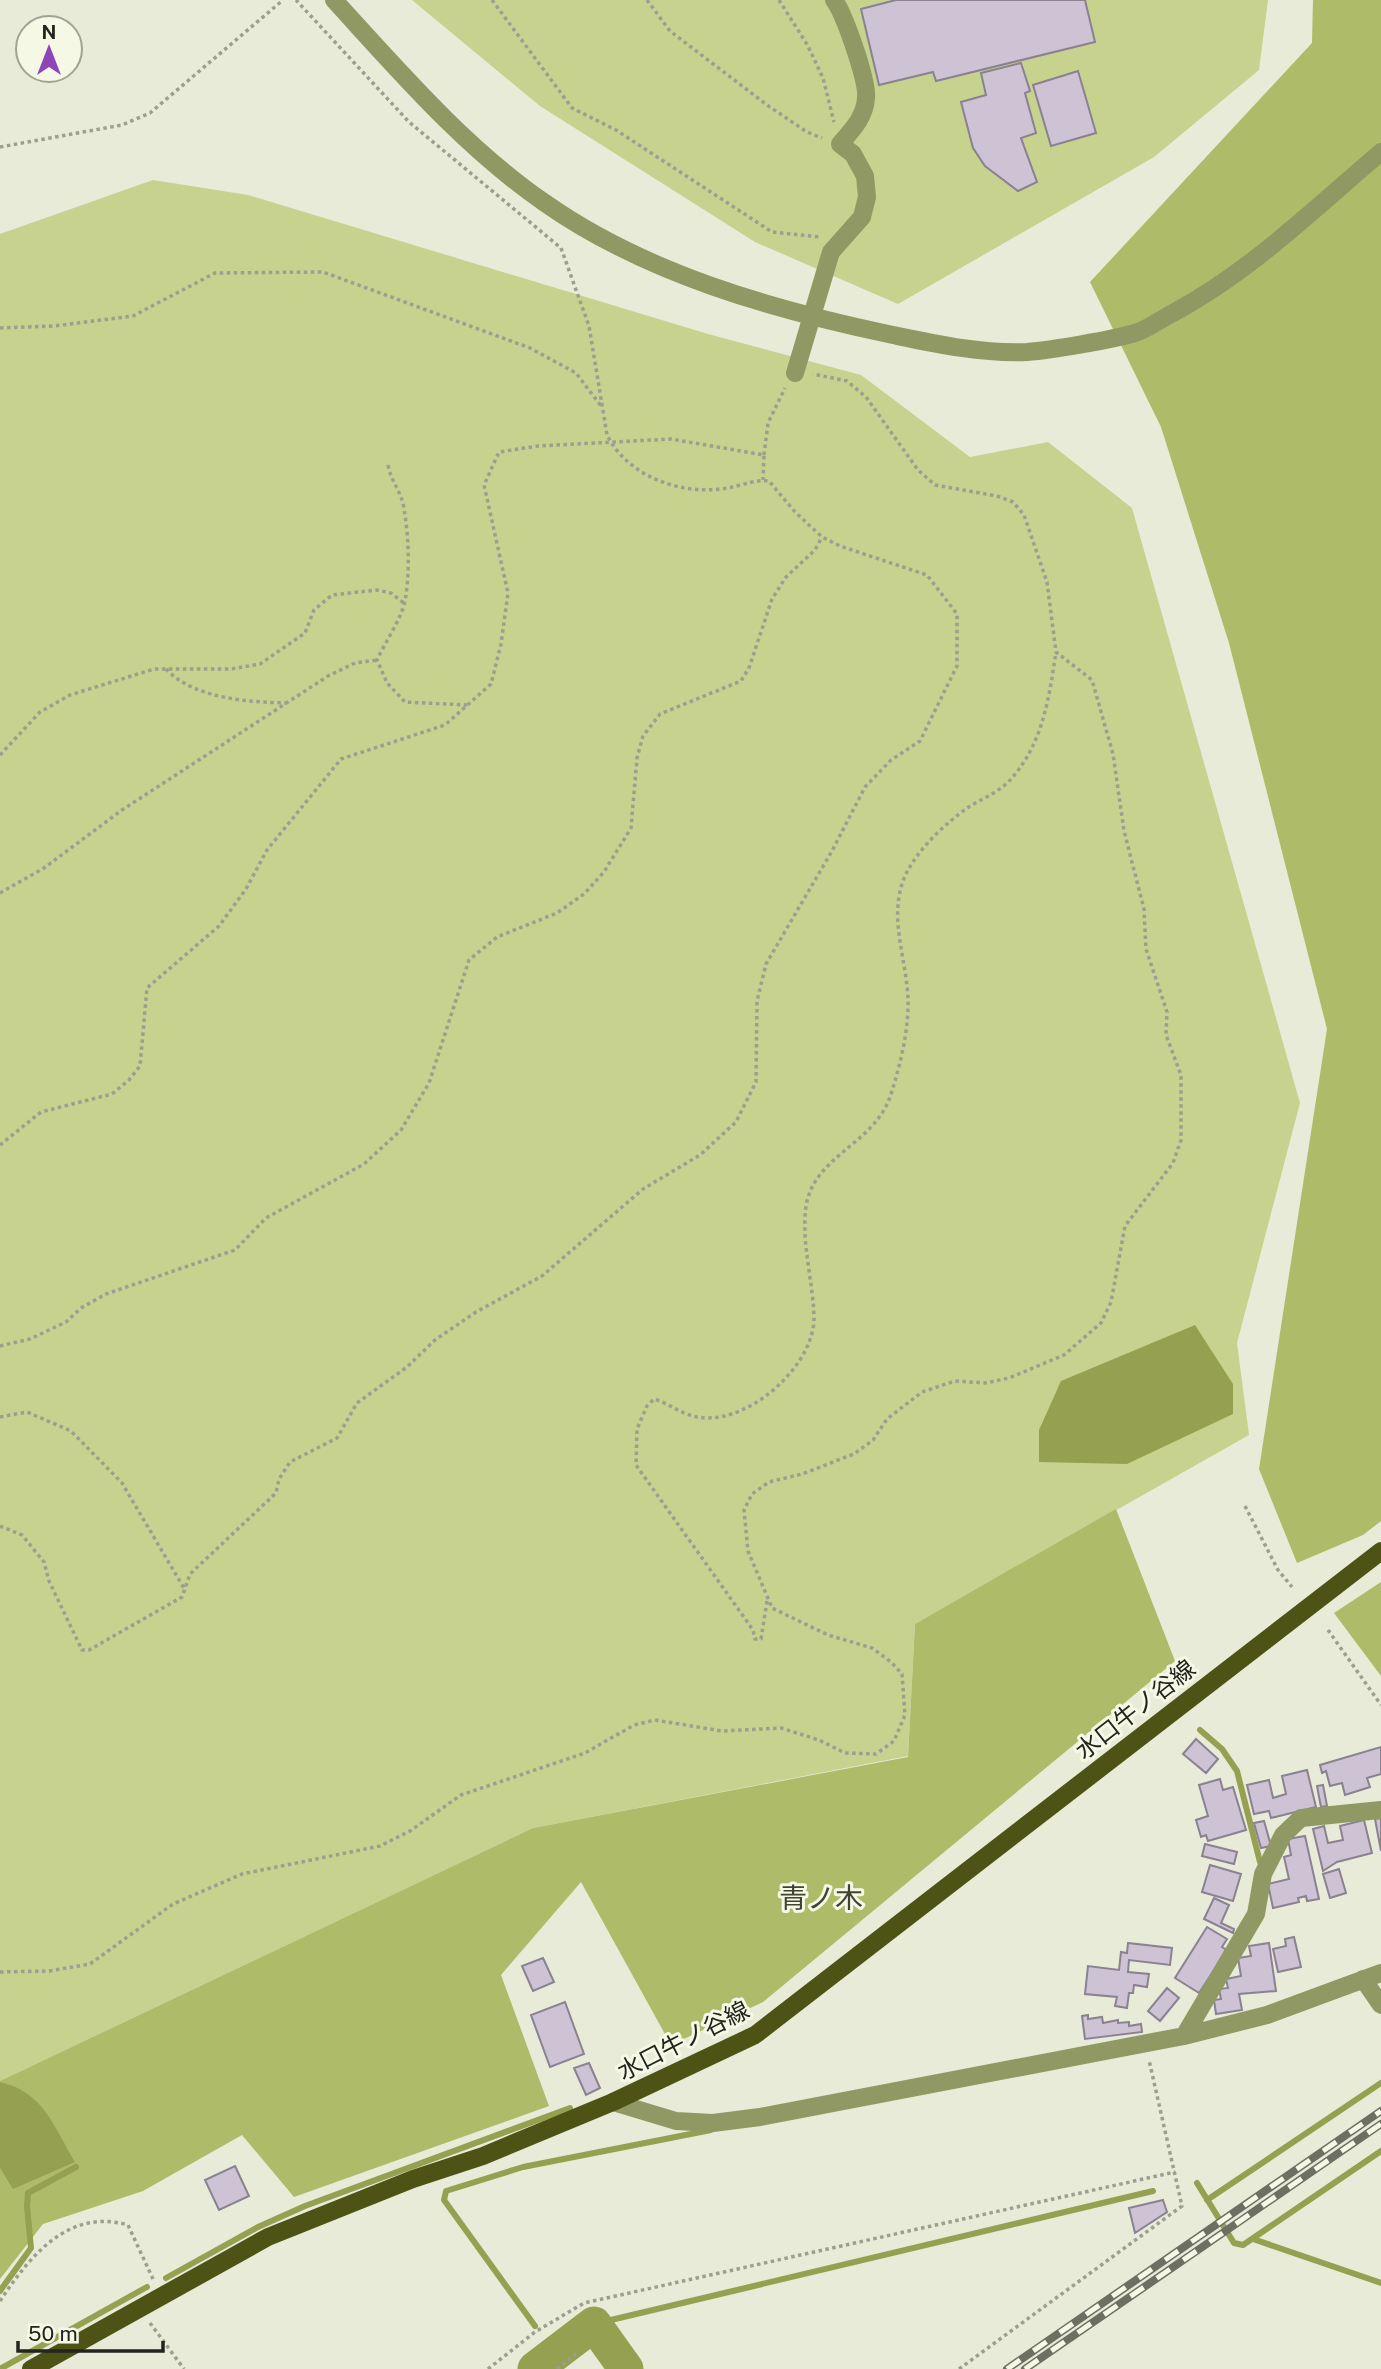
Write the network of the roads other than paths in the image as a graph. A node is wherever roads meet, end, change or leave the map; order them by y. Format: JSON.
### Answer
{"nodes":[{"id":1,"x":334,"y":0,"type":"edge"},
{"id":2,"x":834,"y":0,"type":"edge"},
{"id":3,"x":1381,"y":152,"type":"edge"},
{"id":4,"x":795,"y":373,"type":"road end"},
{"id":5,"x":1381,"y":1551,"type":"edge"},
{"id":6,"x":1381,"y":1810,"type":"edge"},
{"id":7,"x":1381,"y":1973,"type":"edge"},
{"id":8,"x":1363,"y":1979,"type":"junction"},
{"id":9,"x":1381,"y":2005,"type":"edge"},
{"id":10,"x":1184,"y":2036,"type":"junction"},
{"id":11,"x":613,"y":2102,"type":"junction"},
{"id":12,"x":31,"y":2369,"type":"edge"}],
"edges":[{"from":1,"to":3,"type":"street"},
{"from":2,"to":4,"type":"street"},
{"from":5,"to":11,"type":"main road","name":"水口牛ノ谷線"},
{"from":6,"to":10,"type":"street"},
{"from":7,"to":8,"type":"street"},
{"from":8,"to":9,"type":"street"},
{"from":8,"to":10,"type":"street"},
{"from":10,"to":11,"type":"street"},
{"from":11,"to":12,"type":"main road","name":"水口牛ノ谷線"}]}
